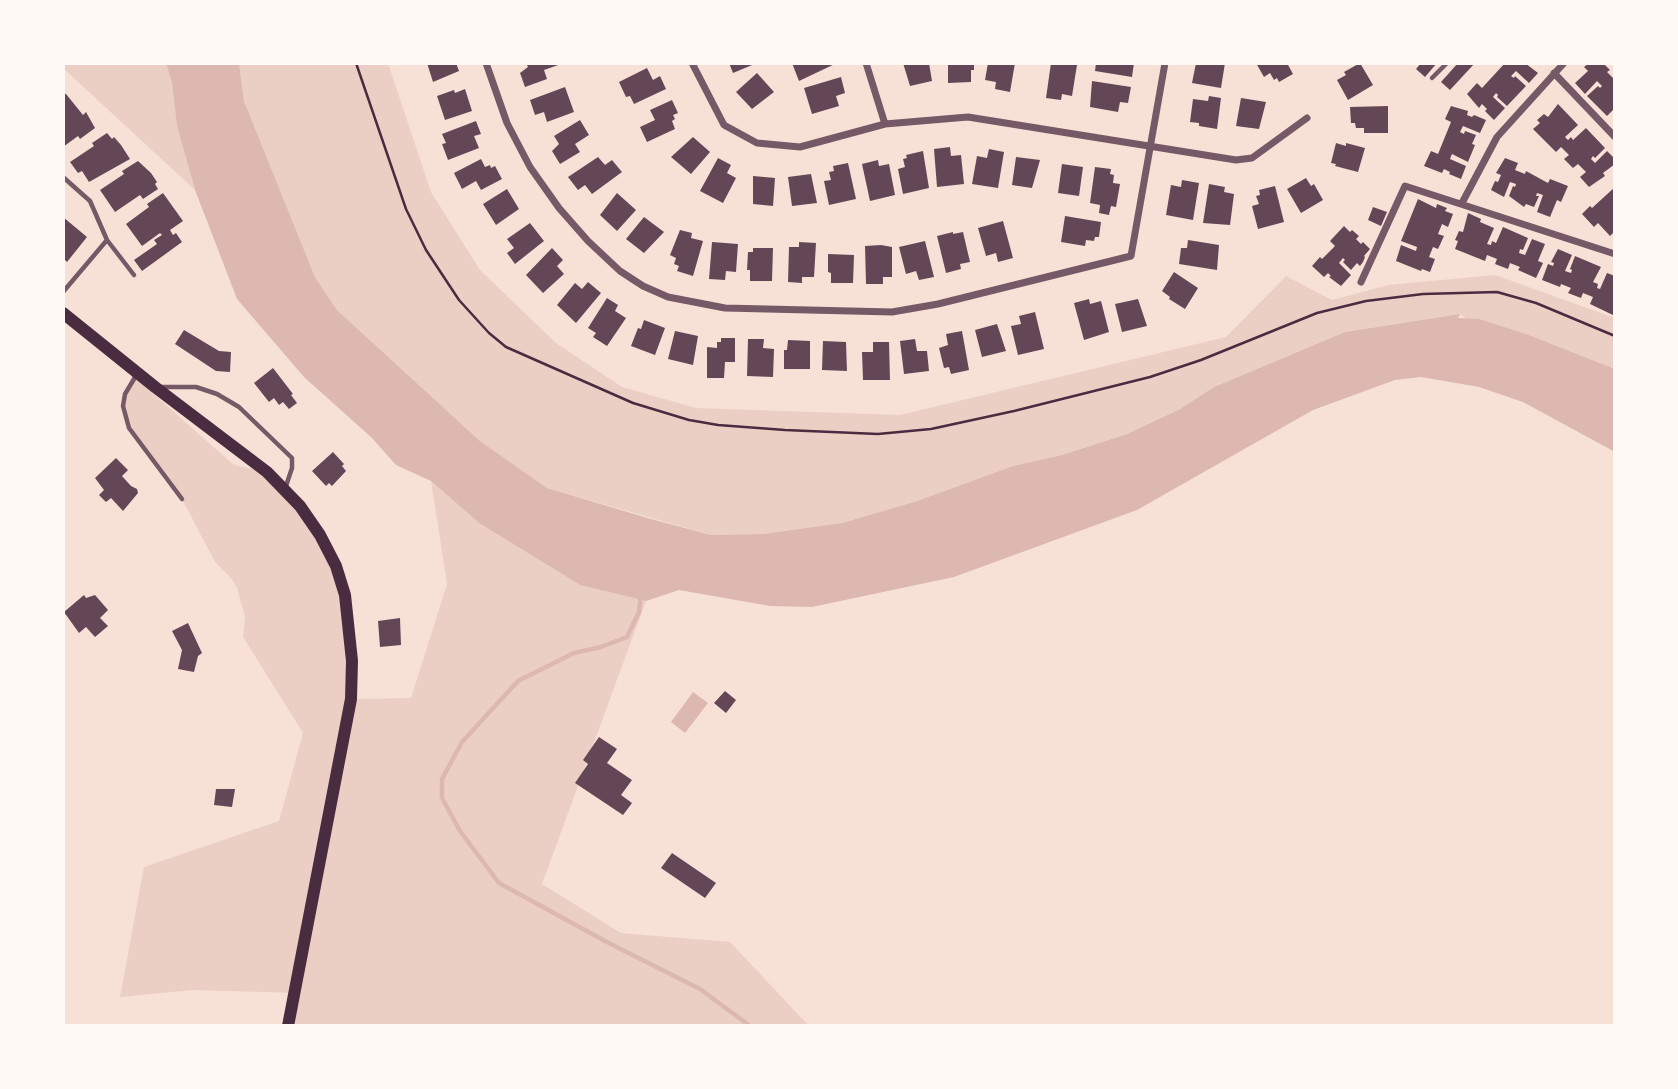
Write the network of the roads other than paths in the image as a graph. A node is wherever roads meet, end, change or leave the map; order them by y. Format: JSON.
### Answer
{"nodes":[{"id":1,"x":486,"y":63,"type":"edge"},
{"id":2,"x":692,"y":63,"type":"edge"},
{"id":3,"x":866,"y":63,"type":"edge"},
{"id":4,"x":1165,"y":63,"type":"edge"},
{"id":5,"x":1447,"y":63,"type":"edge"},
{"id":6,"x":1564,"y":63,"type":"edge"},
{"id":7,"x":1554,"y":72,"type":"junction"},
{"id":8,"x":1433,"y":78,"type":"dead end"},
{"id":9,"x":1307,"y":118,"type":"dead end"},
{"id":10,"x":885,"y":124,"type":"junction"},
{"id":11,"x":1615,"y":137,"type":"edge"},
{"id":12,"x":1150,"y":145,"type":"junction"},
{"id":13,"x":63,"y":177,"type":"edge"},
{"id":14,"x":1462,"y":203,"type":"junction"},
{"id":15,"x":107,"y":240,"type":"junction"},
{"id":16,"x":1613,"y":251,"type":"edge"},
{"id":17,"x":134,"y":275,"type":"dead end"},
{"id":18,"x":1361,"y":282,"type":"dead end"},
{"id":19,"x":63,"y":292,"type":"edge"},
{"id":20,"x":63,"y":313,"type":"edge"},
{"id":21,"x":137,"y":373,"type":"junction"},
{"id":22,"x":155,"y":387,"type":"junction"},
{"id":23,"x":285,"y":491,"type":"junction"},
{"id":24,"x":182,"y":499,"type":"dead end"},
{"id":25,"x":288,"y":1026,"type":"edge"}],
"edges":[{"from":1,"to":12,"type":"street"},
{"from":2,"to":10,"type":"street"},
{"from":3,"to":10,"type":"street"},
{"from":4,"to":12,"type":"street"},
{"from":5,"to":8,"type":"lane"},
{"from":6,"to":7,"type":"street"},
{"from":7,"to":11,"type":"street"},
{"from":7,"to":14,"type":"street"},
{"from":9,"to":12,"type":"street"},
{"from":10,"to":12,"type":"street"},
{"from":13,"to":15,"type":"lane"},
{"from":14,"to":16,"type":"street"},
{"from":14,"to":18,"type":"street"},
{"from":15,"to":17,"type":"lane"},
{"from":15,"to":19,"type":"lane"},
{"from":20,"to":21,"type":"main road"},
{"from":21,"to":22,"type":"main road"},
{"from":21,"to":24,"type":"lane"},
{"from":22,"to":23,"type":"main road"},
{"from":22,"to":23,"type":"lane"},
{"from":23,"to":25,"type":"main road"}]}
